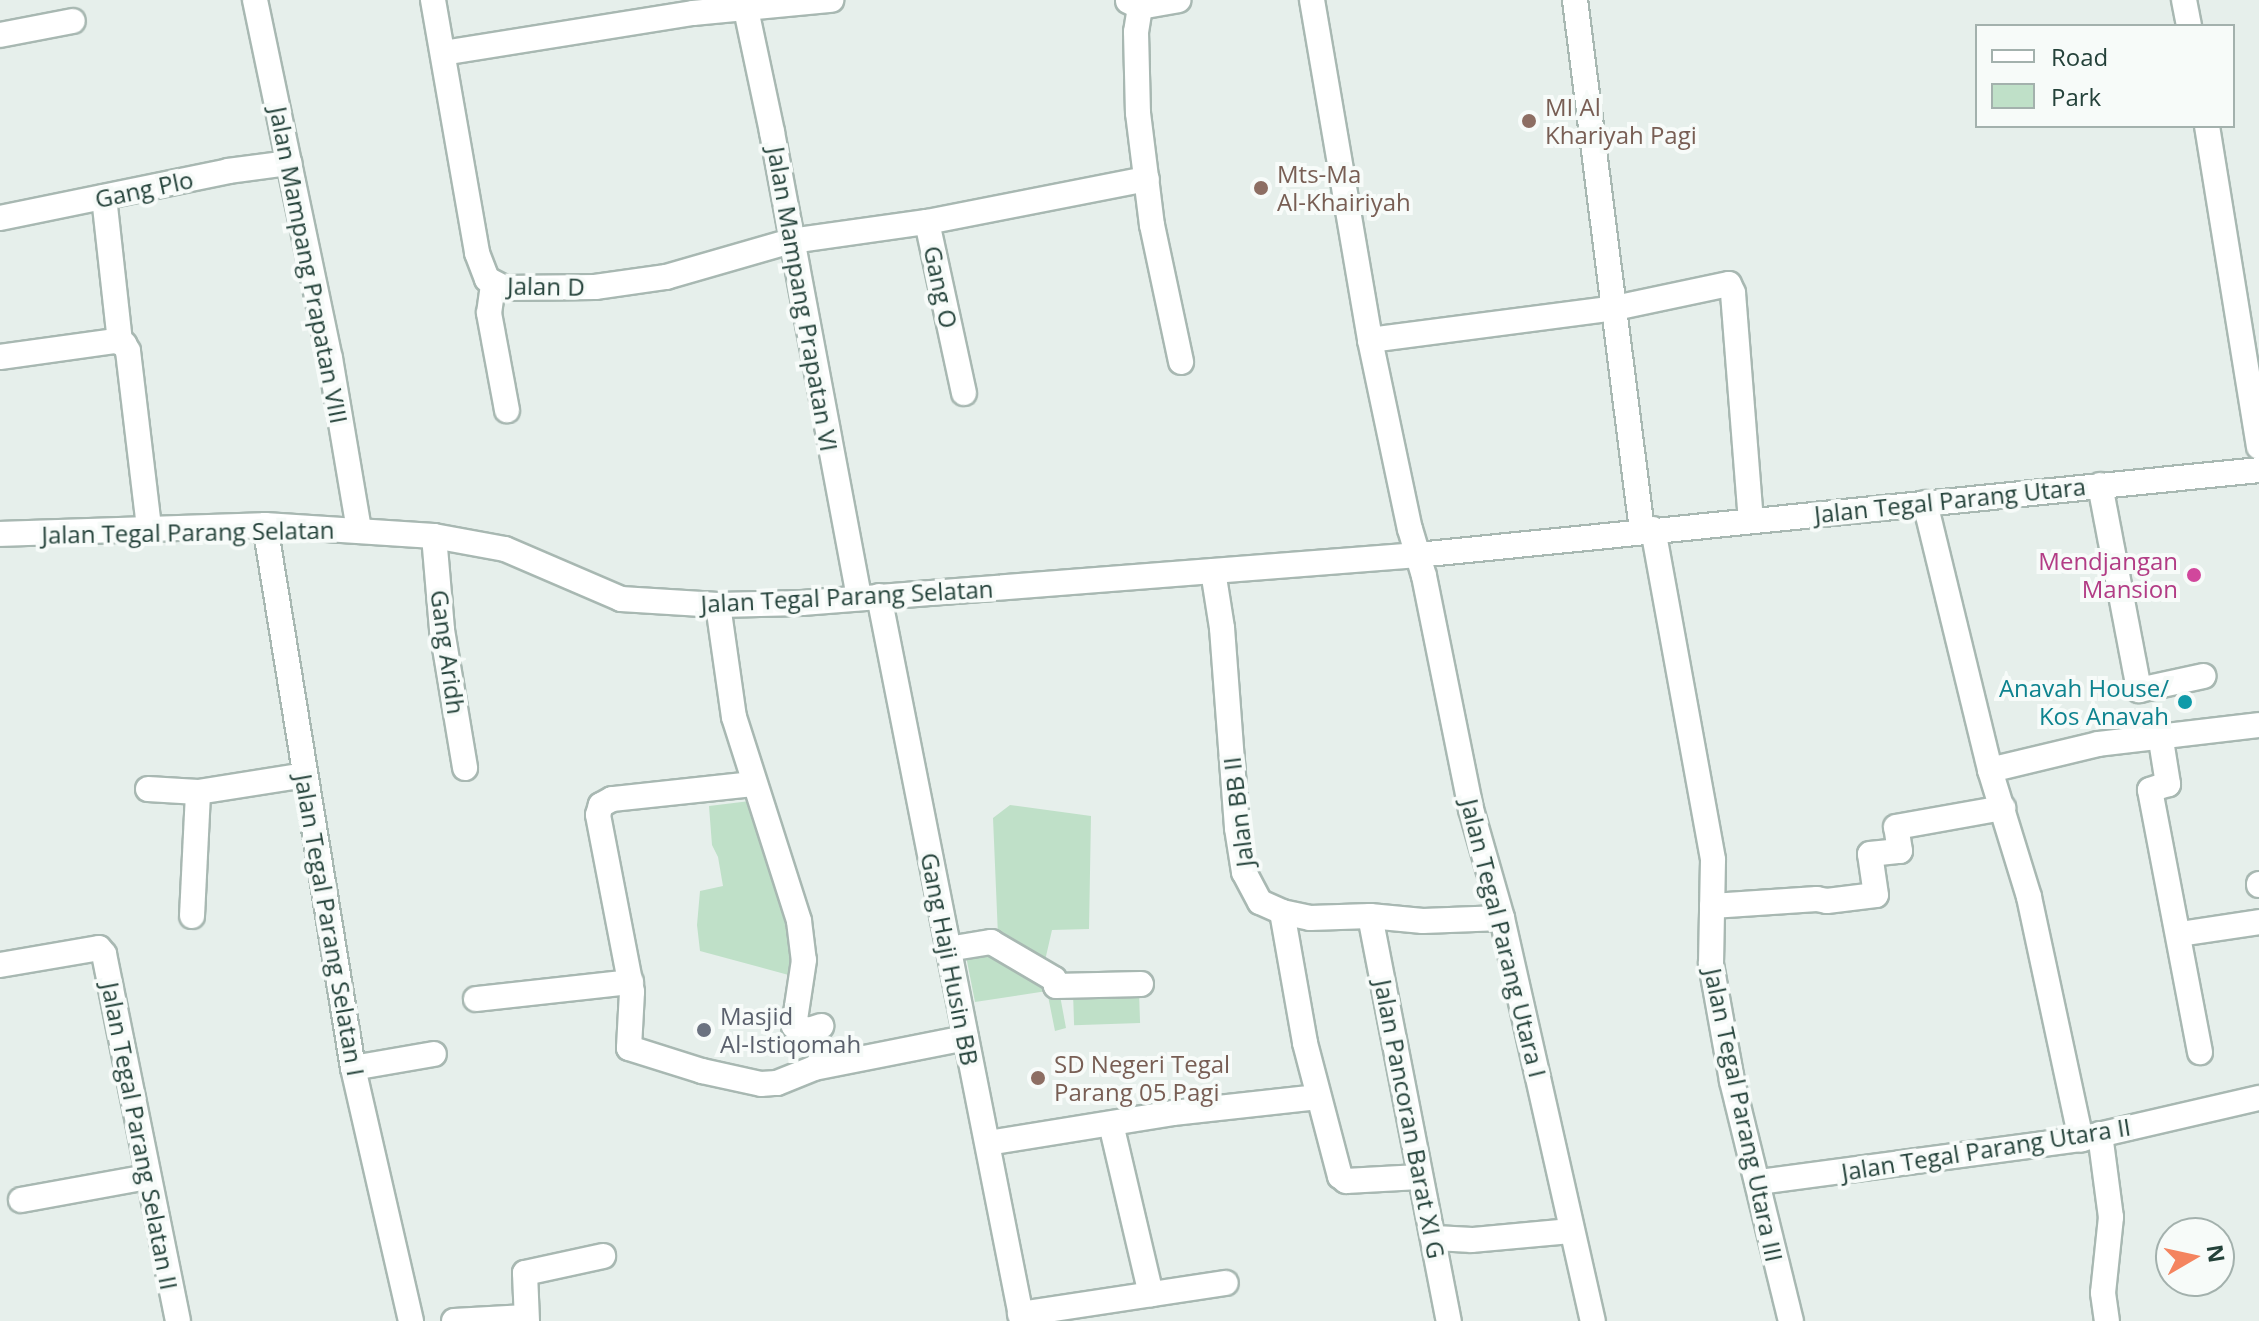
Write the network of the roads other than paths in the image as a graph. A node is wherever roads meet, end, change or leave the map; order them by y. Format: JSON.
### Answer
{"nodes":[{"id":1,"x":255,"y":0,"type":"edge"},
{"id":2,"x":433,"y":0,"type":"edge"},
{"id":3,"x":831,"y":0,"type":"edge"},
{"id":4,"x":1178,"y":0,"type":"edge"},
{"id":5,"x":1312,"y":0,"type":"edge"},
{"id":6,"x":1575,"y":0,"type":"edge"},
{"id":7,"x":2184,"y":0,"type":"edge"},
{"id":8,"x":1133,"y":4,"type":"edge"},
{"id":9,"x":745,"y":5,"type":"edge"},
{"id":10,"x":73,"y":21,"type":"dead end"},
{"id":11,"x":2189,"y":24,"type":"edge"},
{"id":12,"x":0,"y":35,"type":"edge"},
{"id":13,"x":443,"y":53,"type":"junction"},
{"id":14,"x":2207,"y":128,"type":"edge"},
{"id":15,"x":289,"y":163,"type":"junction"},
{"id":16,"x":1147,"y":179,"type":"junction"},
{"id":17,"x":104,"y":197,"type":"junction"},
{"id":18,"x":0,"y":218,"type":"edge"},
{"id":19,"x":927,"y":222,"type":"junction"},
{"id":20,"x":791,"y":241,"type":"junction"},
{"id":21,"x":493,"y":285,"type":"junction"},
{"id":22,"x":1615,"y":308,"type":"junction"},
{"id":23,"x":1370,"y":340,"type":"junction"},
{"id":24,"x":120,"y":342,"type":"junction"},
{"id":25,"x":0,"y":357,"type":"edge"},
{"id":26,"x":1181,"y":362,"type":"dead end"},
{"id":27,"x":964,"y":393,"type":"dead end"},
{"id":28,"x":507,"y":410,"type":"dead end"},
{"id":29,"x":2259,"y":447,"type":"edge"},
{"id":30,"x":2259,"y":470,"type":"edge"},
{"id":31,"x":2100,"y":485,"type":"junction"},
{"id":32,"x":1925,"y":503,"type":"junction"},
{"id":33,"x":1751,"y":520,"type":"junction"},
{"id":34,"x":265,"y":525,"type":"junction"},
{"id":35,"x":149,"y":528,"type":"junction"},
{"id":36,"x":1648,"y":529,"type":"junction"},
{"id":37,"x":359,"y":530,"type":"junction"},
{"id":38,"x":0,"y":534,"type":"edge"},
{"id":39,"x":434,"y":536,"type":"junction"},
{"id":40,"x":1418,"y":555,"type":"junction"},
{"id":41,"x":1213,"y":571,"type":"junction"},
{"id":42,"x":869,"y":597,"type":"junction"},
{"id":43,"x":718,"y":605,"type":"junction"},
{"id":44,"x":2204,"y":676,"type":"dead end"},
{"id":45,"x":2259,"y":725,"type":"edge"},
{"id":46,"x":2160,"y":734,"type":"junction"},
{"id":47,"x":465,"y":768,"type":"dead end"},
{"id":48,"x":1990,"y":770,"type":"junction"},
{"id":49,"x":305,"y":775,"type":"junction"},
{"id":50,"x":753,"y":784,"type":"junction"},
{"id":51,"x":148,"y":789,"type":"dead end"},
{"id":52,"x":198,"y":792,"type":"junction"},
{"id":53,"x":2003,"y":808,"type":"junction"},
{"id":54,"x":1712,"y":906,"type":"junction"},
{"id":55,"x":1282,"y":912,"type":"junction"},
{"id":56,"x":192,"y":916,"type":"dead end"},
{"id":57,"x":1370,"y":916,"type":"junction"},
{"id":58,"x":1502,"y":918,"type":"junction"},
{"id":59,"x":2259,"y":922,"type":"edge"},
{"id":60,"x":2180,"y":934,"type":"junction"},
{"id":61,"x":948,"y":949,"type":"junction"},
{"id":62,"x":0,"y":965,"type":"edge"},
{"id":63,"x":631,"y":982,"type":"junction"},
{"id":64,"x":1141,"y":984,"type":"dead end"},
{"id":65,"x":476,"y":999,"type":"dead end"},
{"id":66,"x":821,"y":1026,"type":"dead end"},
{"id":67,"x":966,"y":1038,"type":"junction"},
{"id":68,"x":2200,"y":1052,"type":"dead end"},
{"id":69,"x":434,"y":1054,"type":"dead end"},
{"id":70,"x":353,"y":1068,"type":"junction"},
{"id":71,"x":1318,"y":1097,"type":"junction"},
{"id":72,"x":2259,"y":1098,"type":"edge"},
{"id":73,"x":1111,"y":1124,"type":"junction"},
{"id":74,"x":2090,"y":1136,"type":"junction"},
{"id":75,"x":988,"y":1143,"type":"junction"},
{"id":76,"x":148,"y":1177,"type":"junction"},
{"id":77,"x":1419,"y":1177,"type":"junction"},
{"id":78,"x":1759,"y":1182,"type":"junction"},
{"id":79,"x":21,"y":1200,"type":"dead end"},
{"id":80,"x":1570,"y":1231,"type":"junction"},
{"id":81,"x":1435,"y":1238,"type":"junction"},
{"id":82,"x":603,"y":1256,"type":"dead end"},
{"id":83,"x":1226,"y":1283,"type":"dead end"},
{"id":84,"x":1151,"y":1294,"type":"junction"},
{"id":85,"x":1021,"y":1318,"type":"edge"},
{"id":86,"x":527,"y":1319,"type":"edge"},
{"id":87,"x":178,"y":1321,"type":"edge"},
{"id":88,"x":411,"y":1321,"type":"edge"},
{"id":89,"x":454,"y":1321,"type":"edge"},
{"id":90,"x":1449,"y":1321,"type":"edge"},
{"id":91,"x":1593,"y":1321,"type":"edge"},
{"id":92,"x":1791,"y":1321,"type":"edge"},
{"id":93,"x":2107,"y":1321,"type":"edge"}],
"edges":[{"from":1,"to":15,"type":"street","name":"Jalan Mampang Prapatan VIII"},
{"from":2,"to":13,"type":"street","name":"Jalan D"},
{"from":3,"to":9,"type":"street"},
{"from":4,"to":8,"type":"street"},
{"from":5,"to":23,"type":"street","name":"Jalan Tegal Parang Utara I"},
{"from":6,"to":22,"type":"street"},
{"from":7,"to":11,"type":"street"},
{"from":8,"to":16,"type":"street"},
{"from":9,"to":13,"type":"street"},
{"from":9,"to":20,"type":"street","name":"Jalan Mampang Prapatan VI"},
{"from":10,"to":12,"type":"street"},
{"from":13,"to":21,"type":"street","name":"Jalan D"},
{"from":14,"to":29,"type":"street"},
{"from":15,"to":17,"type":"street","name":"Gang Plo"},
{"from":15,"to":37,"type":"street","name":"Jalan Mampang Prapatan VIII"},
{"from":16,"to":19,"type":"street"},
{"from":16,"to":26,"type":"street"},
{"from":17,"to":18,"type":"street","name":"Gang Plo"},
{"from":17,"to":24,"type":"street"},
{"from":19,"to":20,"type":"street","name":"Gang O"},
{"from":19,"to":27,"type":"street","name":"Gang O"},
{"from":20,"to":21,"type":"street","name":"Jalan D"},
{"from":20,"to":42,"type":"street","name":"Jalan Mampang Prapatan VI"},
{"from":21,"to":28,"type":"street"},
{"from":22,"to":23,"type":"street"},
{"from":22,"to":33,"type":"street"},
{"from":22,"to":36,"type":"street"},
{"from":23,"to":40,"type":"street","name":"Jalan Tegal Parang Utara I"},
{"from":24,"to":25,"type":"street"},
{"from":24,"to":35,"type":"street"},
{"from":30,"to":31,"type":"street","name":"Jalan Tegal Parang Utara"},
{"from":31,"to":32,"type":"street","name":"Jalan Tegal Parang Utara"},
{"from":31,"to":44,"type":"street"},
{"from":32,"to":33,"type":"street","name":"Jalan Tegal Parang Utara"},
{"from":32,"to":48,"type":"street"},
{"from":33,"to":36,"type":"street","name":"Jalan Tegal Parang Utara"},
{"from":34,"to":35,"type":"street","name":"Jalan Tegal Parang Selatan"},
{"from":34,"to":37,"type":"street","name":"Jalan Tegal Parang Selatan"},
{"from":34,"to":49,"type":"street","name":"Jalan Tegal Parang Selatan I"},
{"from":35,"to":38,"type":"street","name":"Jalan Tegal Parang Selatan"},
{"from":36,"to":40,"type":"street","name":"Jalan Tegal Parang Utara"},
{"from":36,"to":54,"type":"street","name":"Jalan Tegal Parang Utara III"},
{"from":37,"to":39,"type":"street","name":"Jalan Tegal Parang Selatan"},
{"from":39,"to":43,"type":"street","name":"Jalan Tegal Parang Selatan"},
{"from":39,"to":47,"type":"street","name":"Gang Aridh"},
{"from":40,"to":41,"type":"street","name":"Jalan Tegal Parang Selatan"},
{"from":40,"to":58,"type":"street","name":"Jalan Tegal Parang Utara I"},
{"from":41,"to":42,"type":"street","name":"Jalan Tegal Parang Selatan"},
{"from":41,"to":55,"type":"street","name":"Jalan BB II"},
{"from":42,"to":43,"type":"street","name":"Jalan Tegal Parang Selatan"},
{"from":42,"to":61,"type":"street","name":"Gang Haji Husin BB"},
{"from":43,"to":50,"type":"street"},
{"from":45,"to":46,"type":"street"},
{"from":46,"to":48,"type":"street"},
{"from":46,"to":60,"type":"street"},
{"from":48,"to":53,"type":"street"},
{"from":49,"to":52,"type":"street"},
{"from":49,"to":70,"type":"street","name":"Jalan Tegal Parang Selatan I"},
{"from":50,"to":63,"type":"street"},
{"from":50,"to":66,"type":"street"},
{"from":51,"to":52,"type":"street"},
{"from":52,"to":56,"type":"street"},
{"from":53,"to":54,"type":"street"},
{"from":53,"to":74,"type":"street"},
{"from":54,"to":78,"type":"street","name":"Jalan Tegal Parang Utara III"},
{"from":55,"to":57,"type":"street"},
{"from":55,"to":71,"type":"street"},
{"from":57,"to":58,"type":"street"},
{"from":57,"to":77,"type":"street","name":"Jalan Pancoran Barat XI G"},
{"from":58,"to":80,"type":"street","name":"Jalan Tegal Parang Utara I"},
{"from":59,"to":60,"type":"street"},
{"from":60,"to":68,"type":"street"},
{"from":61,"to":64,"type":"street"},
{"from":61,"to":67,"type":"street","name":"Gang Haji Husin BB"},
{"from":62,"to":76,"type":"street","name":"Jalan Tegal Parang Selatan II"},
{"from":63,"to":65,"type":"street"},
{"from":63,"to":67,"type":"street"},
{"from":67,"to":75,"type":"street","name":"Gang Haji Husin BB"},
{"from":69,"to":70,"type":"street"},
{"from":70,"to":88,"type":"street","name":"Jalan Tegal Parang Selatan I"},
{"from":71,"to":73,"type":"street"},
{"from":71,"to":77,"type":"street"},
{"from":72,"to":74,"type":"street","name":"Jalan Tegal Parang Utara II"},
{"from":73,"to":75,"type":"street"},
{"from":73,"to":84,"type":"street"},
{"from":74,"to":78,"type":"street","name":"Jalan Tegal Parang Utara II"},
{"from":74,"to":93,"type":"street"},
{"from":75,"to":85,"type":"street","name":"Gang Haji Husin BB"},
{"from":76,"to":79,"type":"street"},
{"from":76,"to":87,"type":"street","name":"Jalan Tegal Parang Selatan II"},
{"from":77,"to":81,"type":"street","name":"Jalan Pancoran Barat XI G"},
{"from":78,"to":92,"type":"street","name":"Jalan Tegal Parang Utara III"},
{"from":80,"to":81,"type":"street"},
{"from":80,"to":91,"type":"street","name":"Jalan Tegal Parang Utara I"},
{"from":81,"to":90,"type":"street","name":"Jalan Pancoran Barat XI G"},
{"from":82,"to":86,"type":"street"},
{"from":83,"to":84,"type":"street"},
{"from":84,"to":85,"type":"street"},
{"from":86,"to":89,"type":"street"}]}
